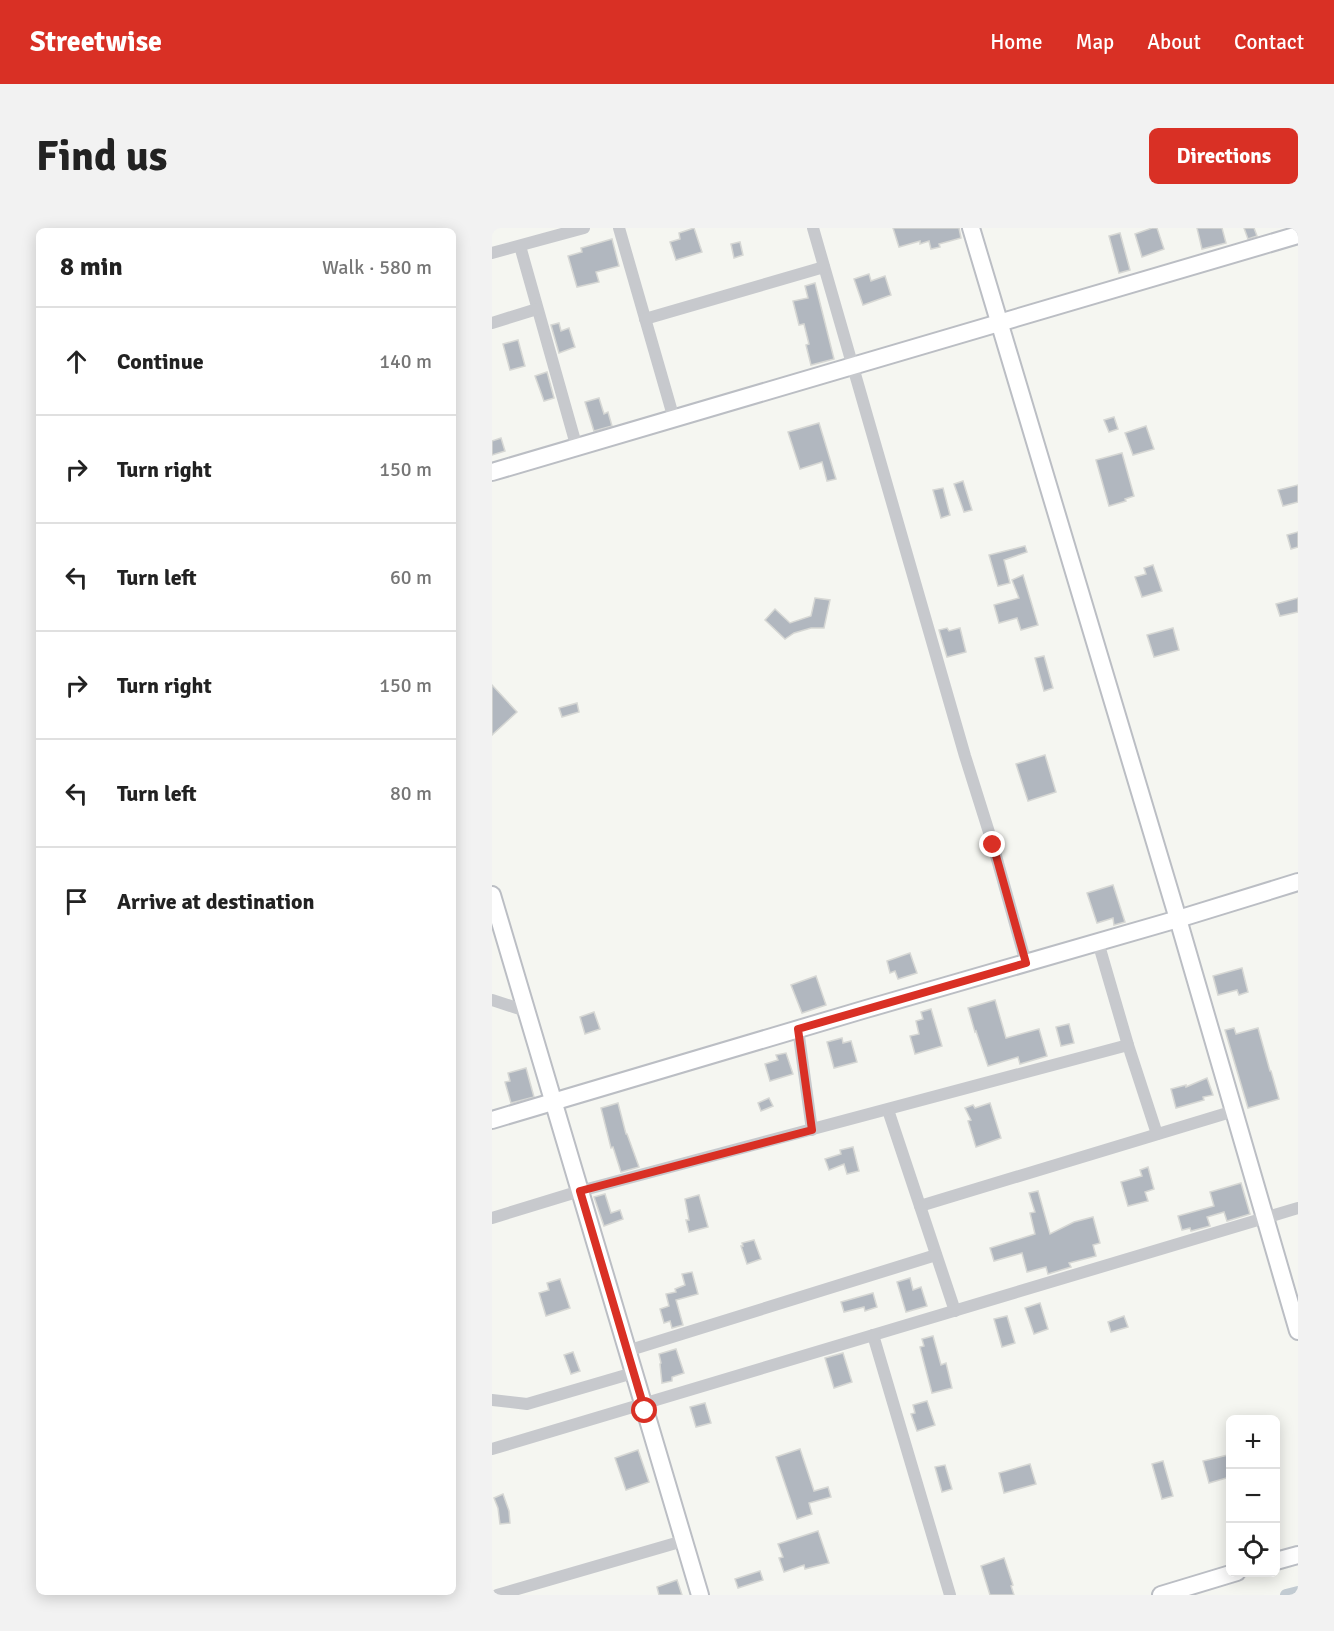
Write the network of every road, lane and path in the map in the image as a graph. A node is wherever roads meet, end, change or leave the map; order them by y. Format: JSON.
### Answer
{"nodes":[{"id":1,"x":584,"y":228,"type":"edge"},
{"id":2,"x":619,"y":228,"type":"edge"},
{"id":3,"x":813,"y":228,"type":"edge"},
{"id":4,"x":971,"y":228,"type":"edge"},
{"id":5,"x":553,"y":232,"type":"edge"},
{"id":6,"x":1298,"y":235,"type":"edge"},
{"id":7,"x":520,"y":246,"type":"junction"},
{"id":8,"x":492,"y":253,"type":"edge"},
{"id":9,"x":824,"y":267,"type":"junction"},
{"id":10,"x":537,"y":309,"type":"junction"},
{"id":11,"x":645,"y":319,"type":"junction"},
{"id":12,"x":492,"y":322,"type":"edge"},
{"id":13,"x":999,"y":323,"type":"junction"},
{"id":14,"x":852,"y":367,"type":"junction"},
{"id":15,"x":674,"y":419,"type":"junction"},
{"id":16,"x":577,"y":448,"type":"junction"},
{"id":17,"x":492,"y":472,"type":"edge"},
{"id":18,"x":1298,"y":882,"type":"edge"},
{"id":19,"x":492,"y":896,"type":"edge"},
{"id":20,"x":1178,"y":919,"type":"junction"},
{"id":21,"x":1098,"y":942,"type":"junction"},
{"id":22,"x":1026,"y":963,"type":"junction"},
{"id":23,"x":492,"y":1000,"type":"edge"},
{"id":24,"x":526,"y":1011,"type":"junction"},
{"id":25,"x":798,"y":1029,"type":"junction"},
{"id":26,"x":1128,"y":1045,"type":"junction"},
{"id":27,"x":553,"y":1102,"type":"junction"},
{"id":28,"x":888,"y":1110,"type":"junction"},
{"id":29,"x":1234,"y":1111,"type":"junction"},
{"id":30,"x":492,"y":1120,"type":"edge"},
{"id":31,"x":812,"y":1130,"type":"junction"},
{"id":32,"x":1157,"y":1134,"type":"junction"},
{"id":33,"x":580,"y":1191,"type":"junction"},
{"id":34,"x":920,"y":1206,"type":"junction"},
{"id":35,"x":1298,"y":1208,"type":"edge"},
{"id":36,"x":492,"y":1218,"type":"edge"},
{"id":37,"x":1265,"y":1218,"type":"junction"},
{"id":38,"x":936,"y":1255,"type":"junction"},
{"id":39,"x":955,"y":1311,"type":"junction"},
{"id":40,"x":1298,"y":1331,"type":"edge"},
{"id":41,"x":873,"y":1335,"type":"junction"},
{"id":42,"x":627,"y":1351,"type":"junction"},
{"id":43,"x":633,"y":1373,"type":"junction"},
{"id":44,"x":492,"y":1400,"type":"edge"},
{"id":45,"x":642,"y":1404,"type":"junction"},
{"id":46,"x":492,"y":1449,"type":"edge"},
{"id":47,"x":683,"y":1541,"type":"junction"},
{"id":48,"x":1298,"y":1555,"type":"edge"},
{"id":49,"x":1280,"y":1560,"type":"edge"},
{"id":50,"x":1226,"y":1575,"type":"edge"},
{"id":51,"x":497,"y":1595,"type":"edge"},
{"id":52,"x":700,"y":1595,"type":"edge"},
{"id":53,"x":950,"y":1595,"type":"edge"},
{"id":54,"x":1161,"y":1595,"type":"edge"}],
"edges":[{"from":1,"to":5,"type":"street"},
{"from":2,"to":11,"type":"street"},
{"from":3,"to":9,"type":"street"},
{"from":4,"to":13,"type":"street"},
{"from":5,"to":7,"type":"street"},
{"from":6,"to":13,"type":"street"},
{"from":7,"to":8,"type":"street"},
{"from":7,"to":10,"type":"street"},
{"from":9,"to":11,"type":"street"},
{"from":9,"to":14,"type":"street"},
{"from":10,"to":12,"type":"street"},
{"from":10,"to":16,"type":"street"},
{"from":11,"to":15,"type":"street"},
{"from":13,"to":14,"type":"street"},
{"from":13,"to":20,"type":"street"},
{"from":14,"to":15,"type":"street"},
{"from":14,"to":22,"type":"street"},
{"from":15,"to":16,"type":"street"},
{"from":16,"to":17,"type":"street"},
{"from":18,"to":20,"type":"street"},
{"from":19,"to":24,"type":"street"},
{"from":20,"to":21,"type":"street"},
{"from":20,"to":29,"type":"street"},
{"from":21,"to":22,"type":"street"},
{"from":21,"to":26,"type":"street"},
{"from":22,"to":25,"type":"street"},
{"from":23,"to":24,"type":"street"},
{"from":24,"to":27,"type":"street"},
{"from":25,"to":27,"type":"street"},
{"from":25,"to":31,"type":"street"},
{"from":26,"to":28,"type":"street"},
{"from":26,"to":32,"type":"street"},
{"from":27,"to":30,"type":"street"},
{"from":27,"to":33,"type":"street"},
{"from":28,"to":31,"type":"street"},
{"from":28,"to":34,"type":"street"},
{"from":29,"to":32,"type":"street"},
{"from":29,"to":37,"type":"street"},
{"from":31,"to":33,"type":"street"},
{"from":32,"to":34,"type":"street"},
{"from":33,"to":36,"type":"street"},
{"from":33,"to":42,"type":"street"},
{"from":34,"to":38,"type":"street"},
{"from":35,"to":37,"type":"street"},
{"from":37,"to":39,"type":"street"},
{"from":37,"to":40,"type":"street"},
{"from":38,"to":39,"type":"street"},
{"from":38,"to":42,"type":"street"},
{"from":39,"to":41,"type":"street"},
{"from":41,"to":45,"type":"street"},
{"from":41,"to":53,"type":"street"},
{"from":42,"to":43,"type":"street"},
{"from":43,"to":44,"type":"street"},
{"from":43,"to":45,"type":"street"},
{"from":45,"to":46,"type":"street"},
{"from":45,"to":47,"type":"street"},
{"from":47,"to":51,"type":"street"},
{"from":47,"to":52,"type":"street"},
{"from":48,"to":49,"type":"street"},
{"from":50,"to":54,"type":"street"}]}
